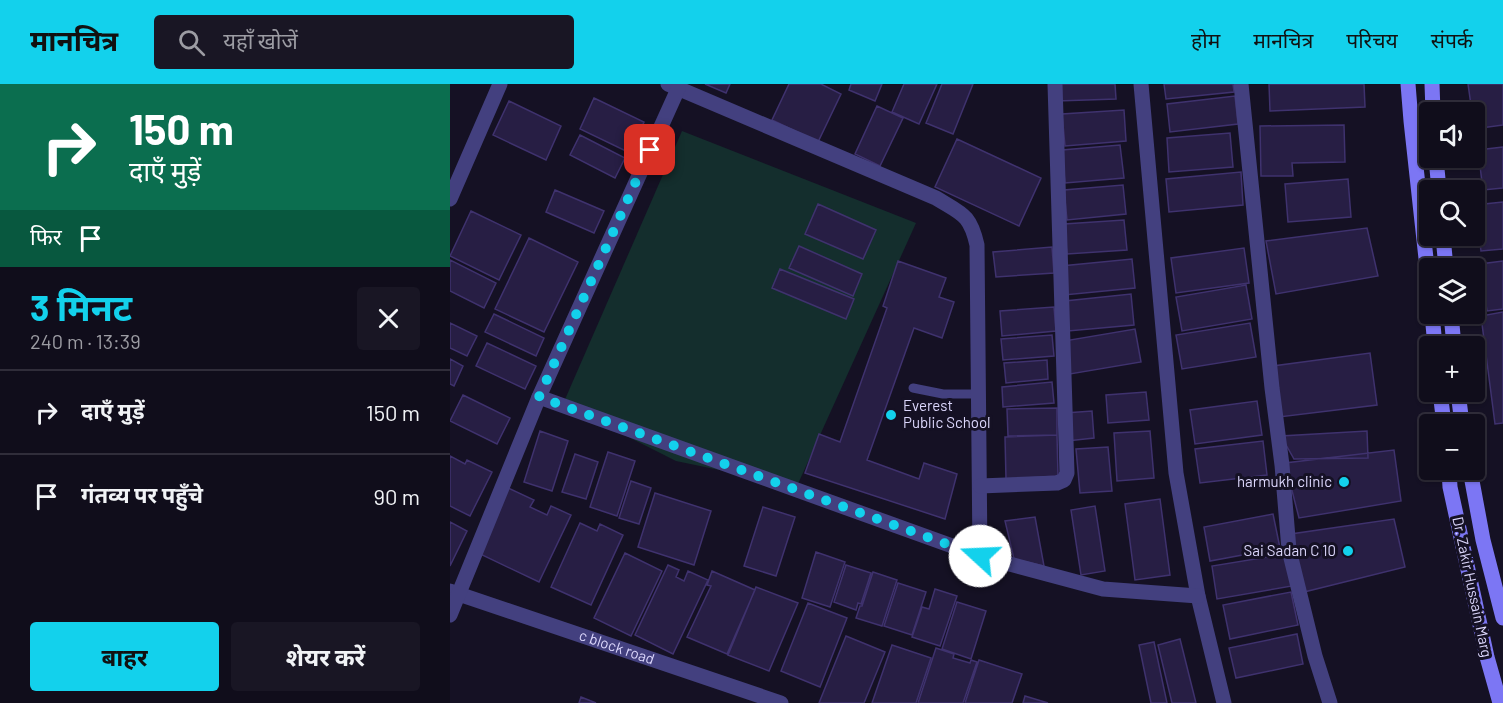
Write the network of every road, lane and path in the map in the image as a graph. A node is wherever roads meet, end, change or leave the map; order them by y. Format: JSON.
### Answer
{"nodes":[{"id":1,"x":500,"y":84,"type":"edge"},
{"id":2,"x":1055,"y":84,"type":"edge"},
{"id":3,"x":1141,"y":84,"type":"edge"},
{"id":4,"x":1241,"y":84,"type":"edge"},
{"id":5,"x":1408,"y":84,"type":"edge"},
{"id":6,"x":1432,"y":84,"type":"edge"},
{"id":7,"x":673,"y":86,"type":"edge"},
{"id":8,"x":1433,"y":102,"type":"edge"},
{"id":9,"x":450,"y":199,"type":"edge"},
{"id":10,"x":1426,"y":258,"type":"edge"},
{"id":11,"x":913,"y":388,"type":"dead end"},
{"id":12,"x":979,"y":394,"type":"junction"},
{"id":13,"x":539,"y":397,"type":"junction"},
{"id":14,"x":1450,"y":480,"type":"edge"},
{"id":15,"x":1472,"y":480,"type":"edge"},
{"id":16,"x":980,"y":486,"type":"junction"},
{"id":17,"x":980,"y":556,"type":"junction"},
{"id":18,"x":454,"y":593,"type":"edge"},
{"id":19,"x":1198,"y":596,"type":"junction"},
{"id":20,"x":450,"y":615,"type":"edge"},
{"id":21,"x":1503,"y":618,"type":"edge"},
{"id":22,"x":1499,"y":702,"type":"edge"},
{"id":23,"x":782,"y":703,"type":"edge"},
{"id":24,"x":1224,"y":703,"type":"edge"},
{"id":25,"x":1330,"y":703,"type":"edge"}],
"edges":[{"from":1,"to":9,"type":"street"},
{"from":2,"to":16,"type":"street"},
{"from":3,"to":19,"type":"street"},
{"from":4,"to":25,"type":"street"},
{"from":5,"to":10,"type":"street"},
{"from":6,"to":8,"type":"street"},
{"from":7,"to":12,"type":"street"},
{"from":7,"to":13,"type":"street"},
{"from":11,"to":12,"type":"lane"},
{"from":12,"to":16,"type":"street"},
{"from":13,"to":17,"type":"street"},
{"from":13,"to":18,"type":"street"},
{"from":14,"to":22,"type":"street","name":"Dr. Zakir Hussain Marg"},
{"from":15,"to":21,"type":"street","name":"Dr. Zakir Hussain Marg"},
{"from":16,"to":17,"type":"street"},
{"from":17,"to":19,"type":"street"},
{"from":18,"to":20,"type":"street"},
{"from":18,"to":23,"type":"street","name":"c block road"},
{"from":19,"to":24,"type":"street"}]}
